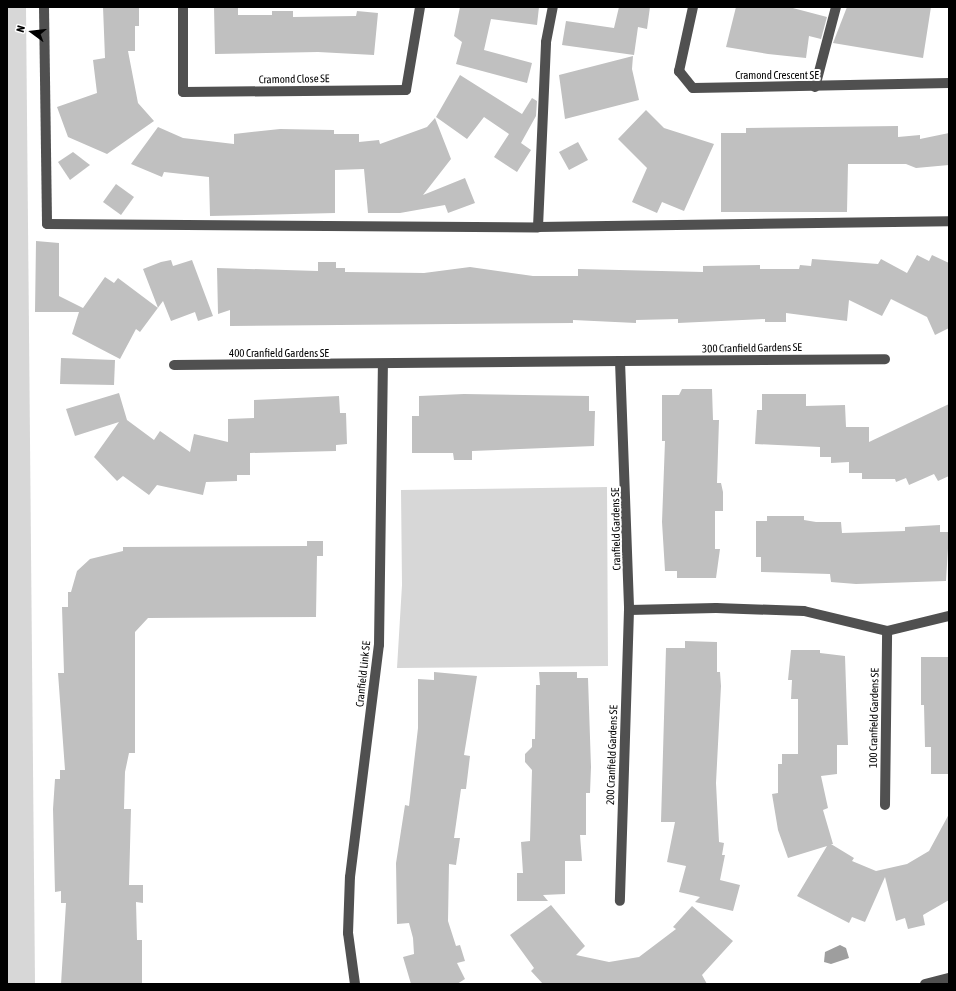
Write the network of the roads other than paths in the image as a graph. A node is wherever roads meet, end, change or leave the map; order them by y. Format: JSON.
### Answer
{"nodes":[{"id":1,"x":44,"y":7,"type":"edge"},
{"id":2,"x":183,"y":7,"type":"edge"},
{"id":3,"x":420,"y":7,"type":"edge"},
{"id":4,"x":553,"y":7,"type":"edge"},
{"id":5,"x":692,"y":7,"type":"edge"},
{"id":6,"x":836,"y":7,"type":"edge"},
{"id":7,"x":949,"y":84,"type":"edge"},
{"id":8,"x":815,"y":87,"type":"junction"},
{"id":9,"x":949,"y":221,"type":"edge"},
{"id":10,"x":538,"y":227,"type":"junction"},
{"id":11,"x":885,"y":359,"type":"dead end"},
{"id":12,"x":620,"y":361,"type":"junction"},
{"id":13,"x":174,"y":365,"type":"dead end"},
{"id":14,"x":383,"y":365,"type":"junction"},
{"id":15,"x":629,"y":610,"type":"junction"},
{"id":16,"x":949,"y":616,"type":"edge"},
{"id":17,"x":888,"y":631,"type":"junction"},
{"id":18,"x":885,"y":805,"type":"dead end"},
{"id":19,"x":620,"y":901,"type":"dead end"},
{"id":20,"x":949,"y":978,"type":"edge"},
{"id":21,"x":355,"y":984,"type":"edge"},
{"id":22,"x":925,"y":984,"type":"edge"}],
"edges":[{"from":1,"to":10,"type":"street"},
{"from":2,"to":3,"type":"street","name":"Cramond Close SE"},
{"from":4,"to":10,"type":"street"},
{"from":5,"to":8,"type":"street","name":"Cramond Crescent SE"},
{"from":6,"to":8,"type":"street"},
{"from":7,"to":8,"type":"street","name":"Cramond Crescent SE"},
{"from":9,"to":10,"type":"street"},
{"from":11,"to":12,"type":"street","name":"300 Cranfield Gardens SE"},
{"from":12,"to":14,"type":"street"},
{"from":12,"to":15,"type":"street","name":"Cranfield Gardens SE"},
{"from":13,"to":14,"type":"street","name":"400 Cranfield Gardens SE"},
{"from":14,"to":21,"type":"street","name":"Cranfield Link SE"},
{"from":15,"to":17,"type":"street"},
{"from":15,"to":19,"type":"street","name":"200 Cranfield Gardens SE"},
{"from":16,"to":17,"type":"street"},
{"from":17,"to":18,"type":"street","name":"100 Cranfield Gardens SE"},
{"from":20,"to":22,"type":"street"}]}
